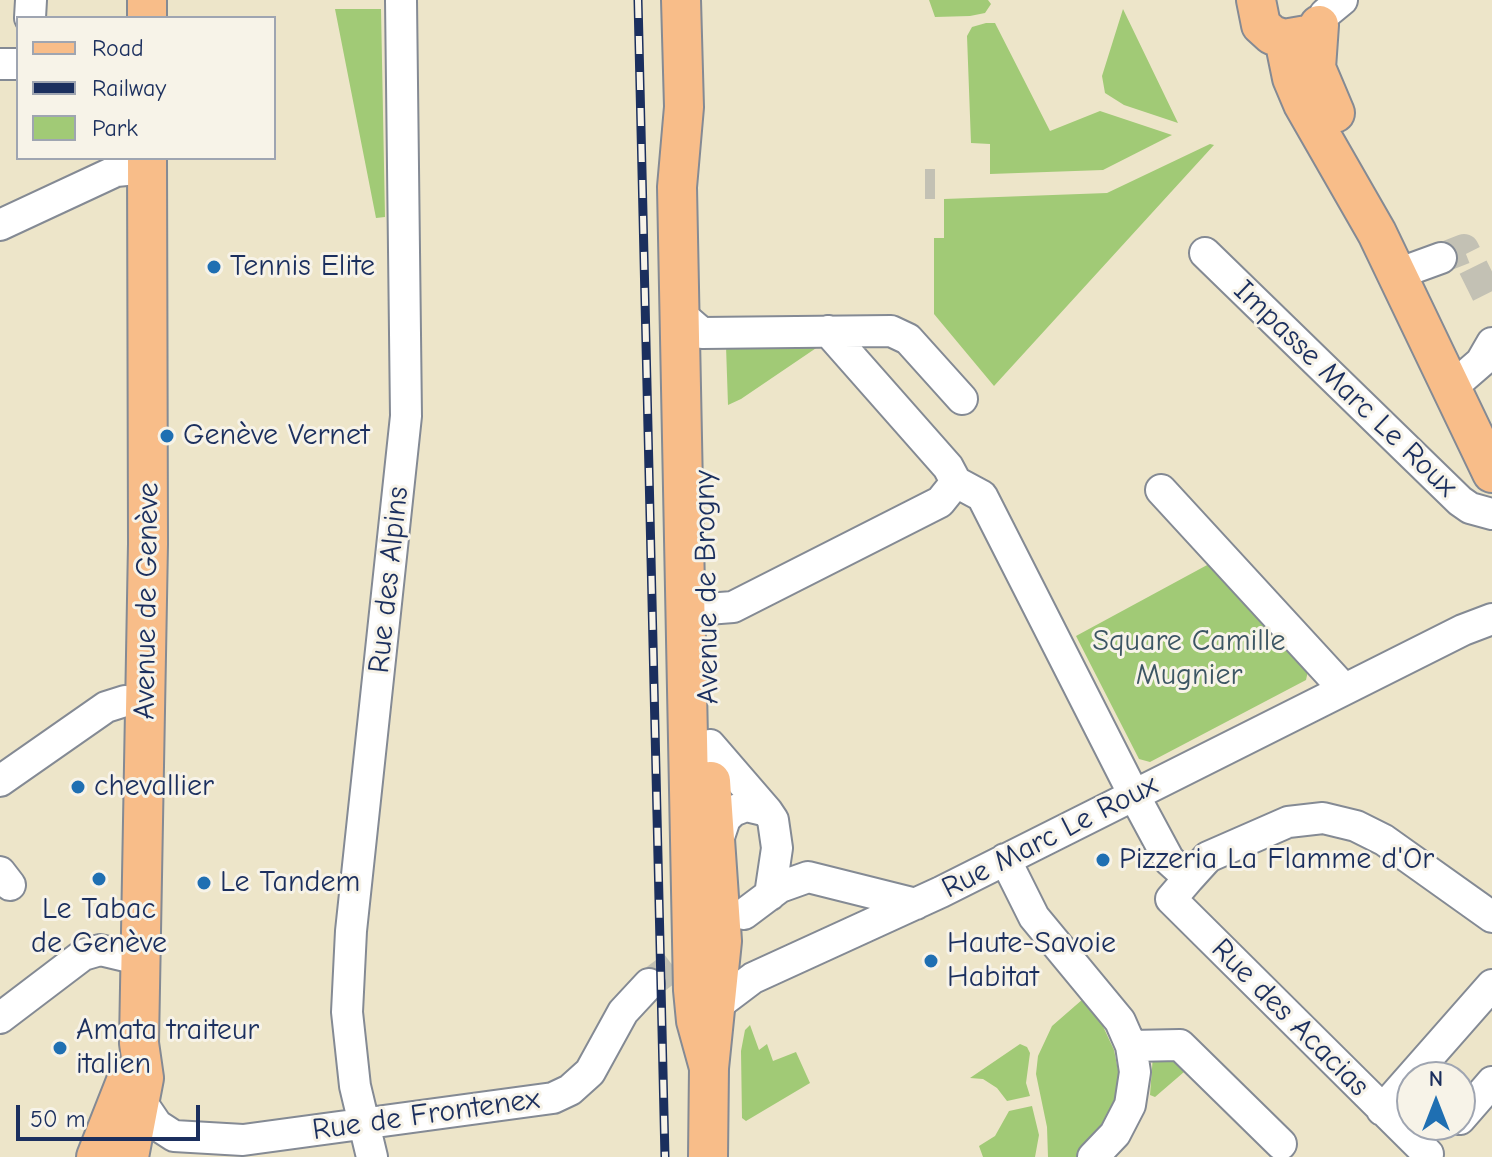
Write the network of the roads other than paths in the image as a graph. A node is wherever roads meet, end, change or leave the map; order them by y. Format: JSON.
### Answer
{"nodes":[{"id":1,"x":401,"y":0,"type":"edge"},
{"id":2,"x":681,"y":0,"type":"edge"},
{"id":3,"x":1256,"y":0,"type":"edge"},
{"id":4,"x":1328,"y":10,"type":"edge"},
{"id":5,"x":1284,"y":39,"type":"junction"},
{"id":6,"x":147,"y":163,"type":"edge"},
{"id":7,"x":0,"y":225,"type":"edge"},
{"id":8,"x":1377,"y":233,"type":"junction"},
{"id":9,"x":1205,"y":253,"type":"dead end"},
{"id":10,"x":1441,"y":258,"type":"tunnel mouth"},
{"id":11,"x":1397,"y":274,"type":"junction"},
{"id":12,"x":691,"y":324,"type":"junction"},
{"id":13,"x":828,"y":331,"type":"junction"},
{"id":14,"x":1492,"y":343,"type":"edge"},
{"id":15,"x":1451,"y":388,"type":"junction"},
{"id":16,"x":962,"y":399,"type":"dead end"},
{"id":17,"x":1487,"y":451,"type":"edge"},
{"id":18,"x":956,"y":482,"type":"junction"},
{"id":19,"x":1161,"y":490,"type":"dead end"},
{"id":20,"x":1492,"y":514,"type":"edge"},
{"id":21,"x":696,"y":603,"type":"junction"},
{"id":22,"x":1492,"y":619,"type":"edge"},
{"id":23,"x":688,"y":676,"type":"junction"},
{"id":24,"x":1344,"y":689,"type":"junction"},
{"id":25,"x":146,"y":705,"type":"junction"},
{"id":26,"x":710,"y":745,"type":"junction"},
{"id":27,"x":0,"y":781,"type":"edge"},
{"id":28,"x":1134,"y":795,"type":"junction"},
{"id":29,"x":767,"y":811,"type":"junction"},
{"id":30,"x":718,"y":840,"type":"junction"},
{"id":31,"x":1005,"y":859,"type":"junction"},
{"id":32,"x":817,"y":878,"type":"junction"},
{"id":33,"x":1189,"y":878,"type":"junction"},
{"id":34,"x":770,"y":895,"type":"junction"},
{"id":35,"x":842,"y":897,"type":"junction"},
{"id":36,"x":916,"y":904,"type":"junction"},
{"id":37,"x":1492,"y":917,"type":"edge"},
{"id":38,"x":880,"y":920,"type":"junction"},
{"id":39,"x":833,"y":942,"type":"junction"},
{"id":40,"x":142,"y":960,"type":"junction"},
{"id":41,"x":724,"y":973,"type":"junction"},
{"id":42,"x":649,"y":984,"type":"tunnel mouth"},
{"id":43,"x":1492,"y":985,"type":"edge"},
{"id":44,"x":0,"y":1018,"type":"edge"},
{"id":45,"x":139,"y":1043,"type":"junction"},
{"id":46,"x":1131,"y":1046,"type":"junction"},
{"id":47,"x":709,"y":1068,"type":"junction"},
{"id":48,"x":1492,"y":1082,"type":"edge"},
{"id":49,"x":1476,"y":1100,"type":"edge"},
{"id":50,"x":142,"y":1103,"type":"junction"},
{"id":51,"x":1382,"y":1110,"type":"junction"},
{"id":52,"x":362,"y":1123,"type":"junction"},
{"id":53,"x":243,"y":1140,"type":"junction"},
{"id":54,"x":1281,"y":1144,"type":"dead end"},
{"id":55,"x":1427,"y":1156,"type":"edge"},
{"id":56,"x":96,"y":1157,"type":"edge"},
{"id":57,"x":129,"y":1157,"type":"edge"},
{"id":58,"x":191,"y":1157,"type":"edge"},
{"id":59,"x":372,"y":1157,"type":"edge"},
{"id":60,"x":708,"y":1157,"type":"edge"},
{"id":61,"x":1093,"y":1157,"type":"edge"}],
"edges":[{"from":1,"to":52,"type":"street","name":"Rue des Alpins"},
{"from":2,"to":12,"type":"main road","name":"Avenue de Brogny"},
{"from":3,"to":5,"type":"main road"},
{"from":4,"to":5,"type":"main road"},
{"from":4,"to":8,"type":"main road"},
{"from":5,"to":8,"type":"main road"},
{"from":6,"to":7,"type":"street"},
{"from":6,"to":25,"type":"main road","name":"Avenue de Genève"},
{"from":8,"to":11,"type":"main road"},
{"from":9,"to":20,"type":"street","name":"Impasse Marc Le Roux"},
{"from":10,"to":11,"type":"street"},
{"from":11,"to":15,"type":"main road"},
{"from":12,"to":13,"type":"street"},
{"from":12,"to":21,"type":"main road","name":"Avenue de Brogny"},
{"from":13,"to":16,"type":"street"},
{"from":13,"to":18,"type":"street"},
{"from":14,"to":15,"type":"street"},
{"from":15,"to":17,"type":"main road"},
{"from":18,"to":21,"type":"street"},
{"from":18,"to":28,"type":"street"},
{"from":19,"to":24,"type":"street"},
{"from":21,"to":23,"type":"main road","name":"Avenue de Brogny"},
{"from":21,"to":26,"type":"main road","name":"Avenue de Brogny"},
{"from":22,"to":24,"type":"street","name":"Rue Marc Le Roux"},
{"from":23,"to":26,"type":"main road"},
{"from":23,"to":41,"type":"main road","name":"Avenue de Brogny"},
{"from":24,"to":28,"type":"street","name":"Rue Marc Le Roux"},
{"from":25,"to":27,"type":"street"},
{"from":25,"to":40,"type":"main road","name":"Avenue de Genève"},
{"from":26,"to":29,"type":"street"},
{"from":26,"to":30,"type":"main road","name":"Avenue de Brogny"},
{"from":28,"to":31,"type":"street","name":"Rue Marc Le Roux"},
{"from":28,"to":33,"type":"street"},
{"from":29,"to":30,"type":"street"},
{"from":29,"to":34,"type":"street"},
{"from":30,"to":41,"type":"main road","name":"Avenue de Brogny"},
{"from":31,"to":36,"type":"street","name":"Rue Marc Le Roux"},
{"from":31,"to":46,"type":"street"},
{"from":32,"to":34,"type":"street"},
{"from":32,"to":35,"type":"street"},
{"from":32,"to":36,"type":"street"},
{"from":33,"to":37,"type":"street"},
{"from":33,"to":51,"type":"street","name":"Rue des Acacias"},
{"from":34,"to":41,"type":"street"},
{"from":35,"to":38,"type":"street"},
{"from":35,"to":39,"type":"street"},
{"from":36,"to":38,"type":"street","name":"Rue Marc Le Roux"},
{"from":38,"to":39,"type":"street","name":"Rue Marc Le Roux"},
{"from":39,"to":41,"type":"street","name":"Rue Marc Le Roux"},
{"from":40,"to":44,"type":"street"},
{"from":40,"to":45,"type":"main road","name":"Avenue de Genève"},
{"from":41,"to":47,"type":"main road","name":"Avenue de Brogny"},
{"from":41,"to":47,"type":"street"},
{"from":42,"to":52,"type":"street","name":"Rue de Frontenex"},
{"from":43,"to":51,"type":"street"},
{"from":45,"to":50,"type":"main road","name":"Avenue de Genève"},
{"from":45,"to":56,"type":"main road","name":"Avenue de Genève"},
{"from":46,"to":54,"type":"street"},
{"from":46,"to":61,"type":"street"},
{"from":47,"to":60,"type":"main road","name":"Avenue de Brogny"},
{"from":48,"to":49,"type":"street"},
{"from":50,"to":53,"type":"street","name":"Rue de Frontenex"},
{"from":50,"to":57,"type":"main road","name":"Avenue de Genève"},
{"from":51,"to":55,"type":"street","name":"Rue des Acacias"},
{"from":52,"to":53,"type":"street","name":"Rue de Frontenex"},
{"from":52,"to":59,"type":"street","name":"Rue des Alpins"},
{"from":53,"to":58,"type":"street","name":"Rue de Frontenex"}]}
